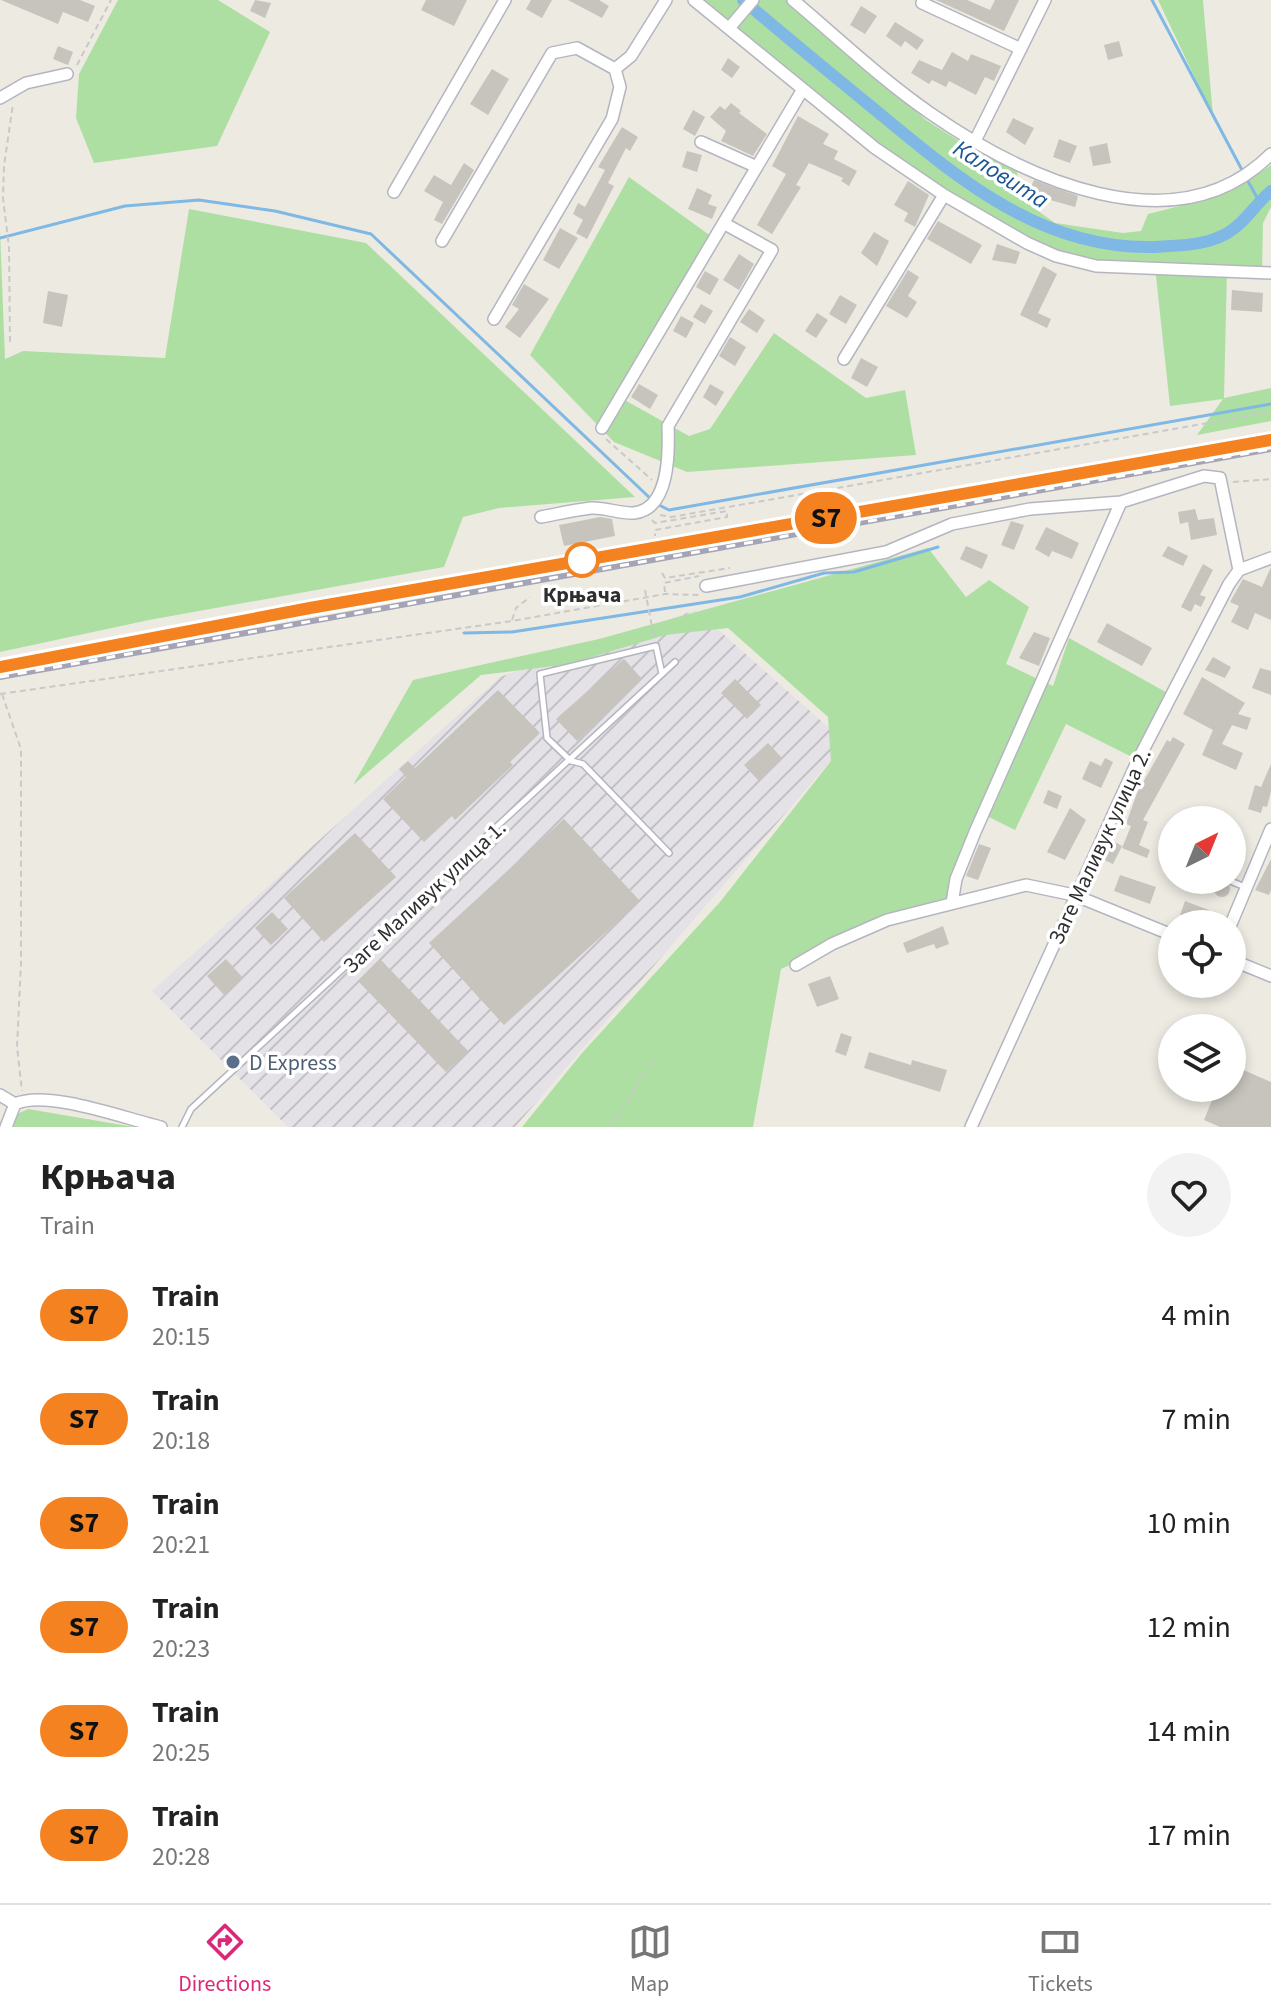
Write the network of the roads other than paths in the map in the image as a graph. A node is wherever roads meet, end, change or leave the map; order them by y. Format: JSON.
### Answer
{"nodes":[{"id":1,"x":505,"y":0,"type":"edge"},
{"id":2,"x":666,"y":0,"type":"edge"},
{"id":3,"x":694,"y":0,"type":"edge"},
{"id":4,"x":753,"y":0,"type":"edge"},
{"id":5,"x":793,"y":0,"type":"edge"},
{"id":6,"x":1045,"y":0,"type":"edge"},
{"id":7,"x":922,"y":3,"type":"dead end"},
{"id":8,"x":730,"y":27,"type":"junction"},
{"id":9,"x":1021,"y":49,"type":"junction"},
{"id":10,"x":615,"y":69,"type":"junction"},
{"id":11,"x":67,"y":74,"type":"road end"},
{"id":12,"x":803,"y":89,"type":"junction"},
{"id":13,"x":0,"y":98,"type":"edge"},
{"id":14,"x":975,"y":141,"type":"junction"},
{"id":15,"x":701,"y":142,"type":"dead end"},
{"id":16,"x":1271,"y":154,"type":"edge"},
{"id":17,"x":757,"y":167,"type":"junction"},
{"id":18,"x":394,"y":192,"type":"dead end"},
{"id":19,"x":944,"y":195,"type":"junction"},
{"id":20,"x":725,"y":224,"type":"junction"},
{"id":21,"x":442,"y":241,"type":"dead end"},
{"id":22,"x":1271,"y":273,"type":"edge"},
{"id":23,"x":494,"y":319,"type":"dead end"},
{"id":24,"x":844,"y":359,"type":"dead end"},
{"id":25,"x":602,"y":428,"type":"road end"},
{"id":26,"x":1121,"y":502,"type":"junction"},
{"id":27,"x":541,"y":517,"type":"dead end"},
{"id":28,"x":1271,"y":558,"type":"edge"},
{"id":29,"x":1239,"y":570,"type":"junction"},
{"id":30,"x":706,"y":586,"type":"road end"},
{"id":31,"x":675,"y":662,"type":"dead end"},
{"id":32,"x":662,"y":674,"type":"junction"},
{"id":33,"x":571,"y":761,"type":"junction"},
{"id":34,"x":1271,"y":829,"type":"edge"},
{"id":35,"x":669,"y":853,"type":"dead end"},
{"id":36,"x":1246,"y":887,"type":"edge"},
{"id":37,"x":1074,"y":895,"type":"junction"},
{"id":38,"x":952,"y":903,"type":"junction"},
{"id":39,"x":1158,"y":929,"type":"edge"},
{"id":40,"x":796,"y":965,"type":"dead end"},
{"id":41,"x":1246,"y":966,"type":"edge"},
{"id":42,"x":1271,"y":976,"type":"edge"},
{"id":43,"x":0,"y":1095,"type":"edge"},
{"id":44,"x":19,"y":1102,"type":"junction"},
{"id":45,"x":6,"y":1127,"type":"edge"},
{"id":46,"x":161,"y":1127,"type":"edge"},
{"id":47,"x":182,"y":1127,"type":"edge"},
{"id":48,"x":971,"y":1127,"type":"edge"}],
"edges":[{"from":1,"to":18,"type":"street"},
{"from":2,"to":10,"type":"street"},
{"from":3,"to":8,"type":"street"},
{"from":4,"to":8,"type":"street"},
{"from":5,"to":14,"type":"street"},
{"from":6,"to":9,"type":"street"},
{"from":7,"to":9,"type":"street"},
{"from":8,"to":12,"type":"street"},
{"from":9,"to":14,"type":"street"},
{"from":10,"to":21,"type":"street"},
{"from":10,"to":23,"type":"street"},
{"from":11,"to":13,"type":"street"},
{"from":12,"to":17,"type":"street"},
{"from":12,"to":19,"type":"street"},
{"from":14,"to":16,"type":"street"},
{"from":15,"to":17,"type":"street"},
{"from":17,"to":20,"type":"street"},
{"from":19,"to":22,"type":"street"},
{"from":19,"to":24,"type":"street"},
{"from":20,"to":25,"type":"street"},
{"from":20,"to":27,"type":"street"},
{"from":26,"to":29,"type":"street"},
{"from":26,"to":30,"type":"street"},
{"from":26,"to":38,"type":"street"},
{"from":28,"to":29,"type":"street"},
{"from":29,"to":37,"type":"street","name":"Заге Маливук улица 2."},
{"from":31,"to":32,"type":"lane","name":"Заге Маливук улица 1."},
{"from":32,"to":33,"type":"lane","name":"Заге Маливук улица 1."},
{"from":32,"to":33,"type":"lane"},
{"from":33,"to":35,"type":"lane"},
{"from":33,"to":47,"type":"lane","name":"Заге Маливук улица 1."},
{"from":34,"to":36,"type":"street"},
{"from":37,"to":38,"type":"street"},
{"from":37,"to":39,"type":"street"},
{"from":37,"to":48,"type":"street","name":"Заге Маливук улица 2."},
{"from":38,"to":40,"type":"street"},
{"from":41,"to":42,"type":"street"},
{"from":43,"to":44,"type":"street"},
{"from":44,"to":45,"type":"street"},
{"from":44,"to":46,"type":"street"}]}
